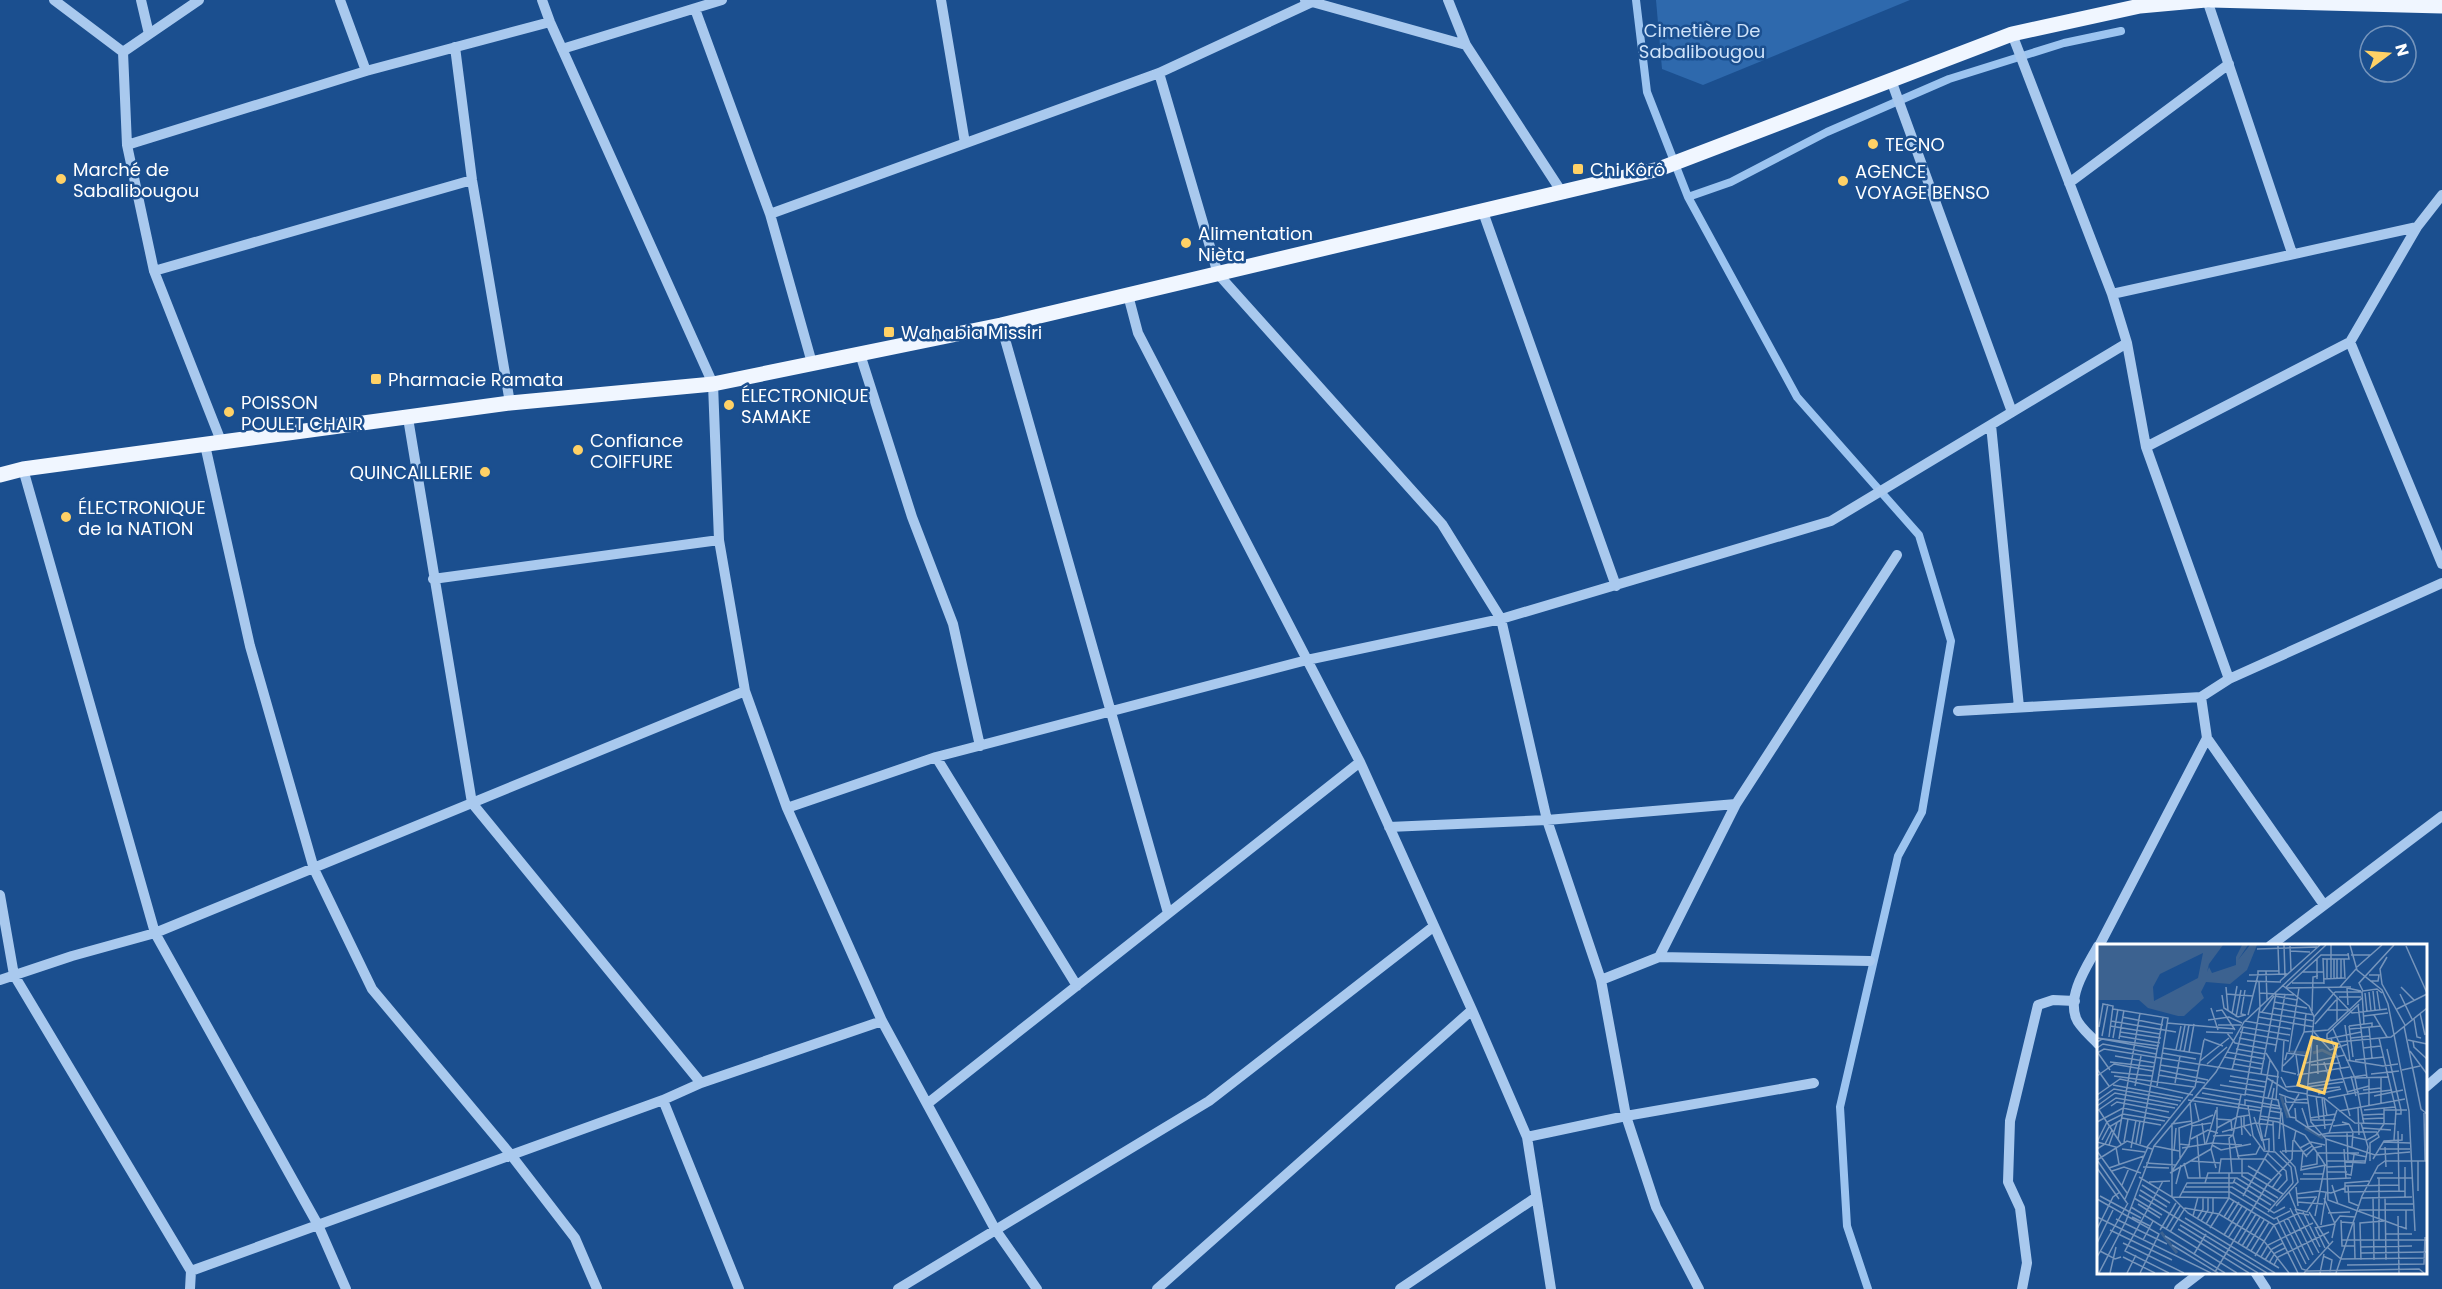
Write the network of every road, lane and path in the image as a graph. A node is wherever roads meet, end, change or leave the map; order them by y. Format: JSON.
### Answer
{"nodes":[{"id":1,"x":54,"y":0,"type":"edge"},
{"id":2,"x":141,"y":0,"type":"edge"},
{"id":3,"x":199,"y":0,"type":"edge"},
{"id":4,"x":340,"y":0,"type":"edge"},
{"id":5,"x":542,"y":0,"type":"edge"},
{"id":6,"x":722,"y":0,"type":"edge"},
{"id":7,"x":941,"y":0,"type":"edge"},
{"id":8,"x":1448,"y":0,"type":"edge"},
{"id":9,"x":2208,"y":0,"type":"edge"},
{"id":10,"x":1307,"y":2,"type":"edge"},
{"id":11,"x":2442,"y":6,"type":"edge"},
{"id":12,"x":695,"y":9,"type":"junction"},
{"id":13,"x":550,"y":22,"type":"junction"},
{"id":14,"x":149,"y":34,"type":"junction"},
{"id":15,"x":2012,"y":34,"type":"junction"},
{"id":16,"x":1466,"y":45,"type":"junction"},
{"id":17,"x":455,"y":47,"type":"junction"},
{"id":18,"x":562,"y":49,"type":"junction"},
{"id":19,"x":123,"y":52,"type":"junction"},
{"id":20,"x":2229,"y":64,"type":"junction"},
{"id":21,"x":366,"y":71,"type":"junction"},
{"id":22,"x":1159,"y":73,"type":"junction"},
{"id":23,"x":1891,"y":80,"type":"junction"},
{"id":24,"x":965,"y":143,"type":"junction"},
{"id":25,"x":127,"y":145,"type":"junction"},
{"id":26,"x":472,"y":180,"type":"junction"},
{"id":27,"x":2069,"y":183,"type":"junction"},
{"id":28,"x":1563,"y":194,"type":"junction"},
{"id":29,"x":2442,"y":195,"type":"edge"},
{"id":30,"x":1483,"y":212,"type":"junction"},
{"id":31,"x":770,"y":214,"type":"junction"},
{"id":32,"x":2417,"y":227,"type":"junction"},
{"id":33,"x":2292,"y":252,"type":"junction"},
{"id":34,"x":154,"y":271,"type":"junction"},
{"id":35,"x":1218,"y":274,"type":"junction"},
{"id":36,"x":2112,"y":294,"type":"junction"},
{"id":37,"x":1128,"y":295,"type":"junction"},
{"id":38,"x":1001,"y":325,"type":"junction"},
{"id":39,"x":2350,"y":342,"type":"junction"},
{"id":40,"x":2127,"y":344,"type":"junction"},
{"id":41,"x":860,"y":354,"type":"junction"},
{"id":42,"x":812,"y":363,"type":"junction"},
{"id":43,"x":713,"y":384,"type":"junction"},
{"id":44,"x":510,"y":403,"type":"junction"},
{"id":45,"x":2012,"y":412,"type":"junction"},
{"id":46,"x":408,"y":418,"type":"junction"},
{"id":47,"x":1991,"y":425,"type":"junction"},
{"id":48,"x":222,"y":441,"type":"junction"},
{"id":49,"x":205,"y":445,"type":"junction"},
{"id":50,"x":2146,"y":447,"type":"junction"},
{"id":51,"x":23,"y":469,"type":"junction"},
{"id":52,"x":0,"y":475,"type":"edge"},
{"id":53,"x":719,"y":540,"type":"junction"},
{"id":54,"x":1898,"y":555,"type":"dead end"},
{"id":55,"x":2442,"y":564,"type":"edge"},
{"id":56,"x":433,"y":579,"type":"junction"},
{"id":57,"x":2442,"y":583,"type":"edge"},
{"id":58,"x":1617,"y":586,"type":"junction"},
{"id":59,"x":1502,"y":619,"type":"junction"},
{"id":60,"x":1307,"y":660,"type":"junction"},
{"id":61,"x":2229,"y":679,"type":"junction"},
{"id":62,"x":745,"y":691,"type":"junction"},
{"id":63,"x":2201,"y":697,"type":"junction"},
{"id":64,"x":2019,"y":707,"type":"junction"},
{"id":65,"x":1958,"y":711,"type":"dead end"},
{"id":66,"x":1112,"y":712,"type":"junction"},
{"id":67,"x":2207,"y":738,"type":"junction"},
{"id":68,"x":980,"y":746,"type":"junction"},
{"id":69,"x":936,"y":756,"type":"junction"},
{"id":70,"x":1360,"y":762,"type":"junction"},
{"id":71,"x":472,"y":803,"type":"junction"},
{"id":72,"x":1736,"y":804,"type":"junction"},
{"id":73,"x":787,"y":808,"type":"junction"},
{"id":74,"x":2442,"y":816,"type":"edge"},
{"id":75,"x":1547,"y":820,"type":"junction"},
{"id":76,"x":1389,"y":827,"type":"junction"},
{"id":77,"x":314,"y":869,"type":"junction"},
{"id":78,"x":0,"y":895,"type":"edge"},
{"id":79,"x":2324,"y":905,"type":"junction"},
{"id":80,"x":1168,"y":913,"type":"junction"},
{"id":81,"x":1433,"y":927,"type":"junction"},
{"id":82,"x":155,"y":933,"type":"junction"},
{"id":83,"x":2099,"y":944,"type":"edge"},
{"id":84,"x":2271,"y":944,"type":"edge"},
{"id":85,"x":2097,"y":948,"type":"edge"},
{"id":86,"x":1659,"y":957,"type":"junction"},
{"id":87,"x":1870,"y":961,"type":"dead end"},
{"id":88,"x":14,"y":975,"type":"junction"},
{"id":89,"x":0,"y":980,"type":"edge"},
{"id":90,"x":1601,"y":980,"type":"junction"},
{"id":91,"x":1077,"y":986,"type":"junction"},
{"id":92,"x":2075,"y":1001,"type":"junction"},
{"id":93,"x":1472,"y":1010,"type":"junction"},
{"id":94,"x":882,"y":1021,"type":"junction"},
{"id":95,"x":2097,"y":1043,"type":"edge"},
{"id":96,"x":2442,"y":1073,"type":"edge"},
{"id":97,"x":701,"y":1083,"type":"junction"},
{"id":98,"x":1814,"y":1083,"type":"dead end"},
{"id":99,"x":2427,"y":1086,"type":"edge"},
{"id":100,"x":663,"y":1101,"type":"junction"},
{"id":101,"x":927,"y":1104,"type":"junction"},
{"id":102,"x":1626,"y":1116,"type":"junction"},
{"id":103,"x":1527,"y":1137,"type":"junction"},
{"id":104,"x":511,"y":1155,"type":"junction"},
{"id":105,"x":1535,"y":1198,"type":"junction"},
{"id":106,"x":318,"y":1225,"type":"junction"},
{"id":107,"x":995,"y":1229,"type":"junction"},
{"id":108,"x":191,"y":1271,"type":"junction"},
{"id":109,"x":2198,"y":1274,"type":"edge"},
{"id":110,"x":2256,"y":1274,"type":"edge"},
{"id":111,"x":190,"y":1289,"type":"edge"},
{"id":112,"x":346,"y":1289,"type":"edge"},
{"id":113,"x":597,"y":1289,"type":"edge"},
{"id":114,"x":739,"y":1289,"type":"edge"},
{"id":115,"x":898,"y":1289,"type":"edge"},
{"id":116,"x":1037,"y":1289,"type":"edge"},
{"id":117,"x":1157,"y":1289,"type":"edge"},
{"id":118,"x":1400,"y":1289,"type":"edge"},
{"id":119,"x":1551,"y":1289,"type":"edge"},
{"id":120,"x":1699,"y":1289,"type":"edge"},
{"id":121,"x":2022,"y":1289,"type":"edge"},
{"id":122,"x":2179,"y":1289,"type":"edge"},
{"id":123,"x":2266,"y":1289,"type":"edge"}],
"edges":[{"from":1,"to":19,"type":"street"},
{"from":2,"to":14,"type":"street"},
{"from":3,"to":14,"type":"street"},
{"from":4,"to":21,"type":"street"},
{"from":5,"to":13,"type":"street"},
{"from":6,"to":12,"type":"street"},
{"from":7,"to":24,"type":"street"},
{"from":8,"to":16,"type":"street"},
{"from":9,"to":11,"type":"main road"},
{"from":9,"to":15,"type":"main road"},
{"from":9,"to":20,"type":"street"},
{"from":10,"to":16,"type":"street"},
{"from":10,"to":22,"type":"street"},
{"from":12,"to":18,"type":"street"},
{"from":12,"to":31,"type":"street"},
{"from":13,"to":17,"type":"street"},
{"from":13,"to":18,"type":"street"},
{"from":14,"to":19,"type":"street"},
{"from":15,"to":23,"type":"main road"},
{"from":15,"to":27,"type":"street"},
{"from":16,"to":28,"type":"street"},
{"from":17,"to":21,"type":"street"},
{"from":17,"to":26,"type":"street"},
{"from":18,"to":43,"type":"street"},
{"from":19,"to":25,"type":"street"},
{"from":20,"to":27,"type":"street"},
{"from":20,"to":33,"type":"street"},
{"from":21,"to":25,"type":"street"},
{"from":22,"to":24,"type":"street"},
{"from":22,"to":35,"type":"street"},
{"from":23,"to":28,"type":"main road"},
{"from":23,"to":45,"type":"street"},
{"from":24,"to":31,"type":"street"},
{"from":25,"to":34,"type":"street"},
{"from":26,"to":34,"type":"street"},
{"from":26,"to":44,"type":"street"},
{"from":27,"to":36,"type":"street"},
{"from":28,"to":30,"type":"main road"},
{"from":29,"to":32,"type":"street"},
{"from":30,"to":35,"type":"main road"},
{"from":30,"to":58,"type":"street"},
{"from":31,"to":42,"type":"street"},
{"from":32,"to":33,"type":"street"},
{"from":32,"to":39,"type":"street"},
{"from":33,"to":36,"type":"street"},
{"from":34,"to":48,"type":"street"},
{"from":35,"to":37,"type":"main road"},
{"from":35,"to":59,"type":"street"},
{"from":36,"to":40,"type":"street"},
{"from":37,"to":38,"type":"main road"},
{"from":37,"to":60,"type":"street"},
{"from":38,"to":41,"type":"main road"},
{"from":38,"to":66,"type":"street"},
{"from":39,"to":50,"type":"street"},
{"from":39,"to":55,"type":"street"},
{"from":40,"to":45,"type":"street"},
{"from":40,"to":50,"type":"street"},
{"from":41,"to":42,"type":"main road"},
{"from":41,"to":68,"type":"street"},
{"from":42,"to":43,"type":"main road"},
{"from":43,"to":44,"type":"main road"},
{"from":43,"to":53,"type":"street"},
{"from":44,"to":46,"type":"main road"},
{"from":45,"to":47,"type":"street"},
{"from":46,"to":48,"type":"main road"},
{"from":46,"to":56,"type":"street"},
{"from":47,"to":58,"type":"street"},
{"from":47,"to":64,"type":"street"},
{"from":48,"to":49,"type":"main road"},
{"from":49,"to":51,"type":"main road"},
{"from":49,"to":77,"type":"street"},
{"from":50,"to":61,"type":"street"},
{"from":51,"to":52,"type":"main road"},
{"from":51,"to":82,"type":"street"},
{"from":53,"to":56,"type":"street"},
{"from":53,"to":62,"type":"street"},
{"from":54,"to":72,"type":"street"},
{"from":56,"to":71,"type":"street"},
{"from":57,"to":61,"type":"street"},
{"from":58,"to":59,"type":"street"},
{"from":59,"to":60,"type":"street"},
{"from":59,"to":75,"type":"street"},
{"from":60,"to":66,"type":"street"},
{"from":60,"to":70,"type":"street"},
{"from":61,"to":63,"type":"street"},
{"from":62,"to":71,"type":"street"},
{"from":62,"to":73,"type":"street"},
{"from":63,"to":64,"type":"street"},
{"from":63,"to":67,"type":"street"},
{"from":64,"to":65,"type":"street"},
{"from":66,"to":68,"type":"street"},
{"from":66,"to":80,"type":"street"},
{"from":67,"to":79,"type":"street"},
{"from":67,"to":83,"type":"street"},
{"from":68,"to":69,"type":"street"},
{"from":69,"to":73,"type":"street"},
{"from":69,"to":91,"type":"street"},
{"from":70,"to":76,"type":"street"},
{"from":70,"to":80,"type":"street"},
{"from":71,"to":77,"type":"street"},
{"from":71,"to":97,"type":"street"},
{"from":72,"to":75,"type":"street"},
{"from":72,"to":86,"type":"street"},
{"from":73,"to":94,"type":"street"},
{"from":74,"to":79,"type":"street"},
{"from":75,"to":76,"type":"street"},
{"from":75,"to":90,"type":"street"},
{"from":76,"to":81,"type":"street"},
{"from":77,"to":82,"type":"street"},
{"from":77,"to":104,"type":"street"},
{"from":78,"to":88,"type":"street"},
{"from":79,"to":84,"type":"street"},
{"from":80,"to":91,"type":"street"},
{"from":81,"to":93,"type":"street"},
{"from":81,"to":107,"type":"street"},
{"from":82,"to":88,"type":"street"},
{"from":82,"to":106,"type":"street"},
{"from":85,"to":92,"type":"street"},
{"from":86,"to":87,"type":"street"},
{"from":86,"to":90,"type":"street"},
{"from":88,"to":89,"type":"street"},
{"from":88,"to":108,"type":"street"},
{"from":90,"to":102,"type":"street"},
{"from":91,"to":101,"type":"street"},
{"from":92,"to":95,"type":"street"},
{"from":92,"to":121,"type":"street"},
{"from":93,"to":103,"type":"street"},
{"from":93,"to":117,"type":"street"},
{"from":94,"to":97,"type":"street"},
{"from":94,"to":101,"type":"street"},
{"from":96,"to":99,"type":"street"},
{"from":97,"to":100,"type":"street"},
{"from":98,"to":102,"type":"street"},
{"from":100,"to":104,"type":"street"},
{"from":100,"to":114,"type":"street"},
{"from":101,"to":107,"type":"street"},
{"from":102,"to":103,"type":"street"},
{"from":102,"to":120,"type":"street"},
{"from":103,"to":105,"type":"street"},
{"from":104,"to":106,"type":"street"},
{"from":104,"to":113,"type":"street"},
{"from":105,"to":118,"type":"street"},
{"from":105,"to":119,"type":"street"},
{"from":106,"to":108,"type":"street"},
{"from":106,"to":112,"type":"street"},
{"from":107,"to":115,"type":"street"},
{"from":107,"to":116,"type":"street"},
{"from":108,"to":111,"type":"street"},
{"from":109,"to":122,"type":"street"},
{"from":110,"to":123,"type":"street"}]}
